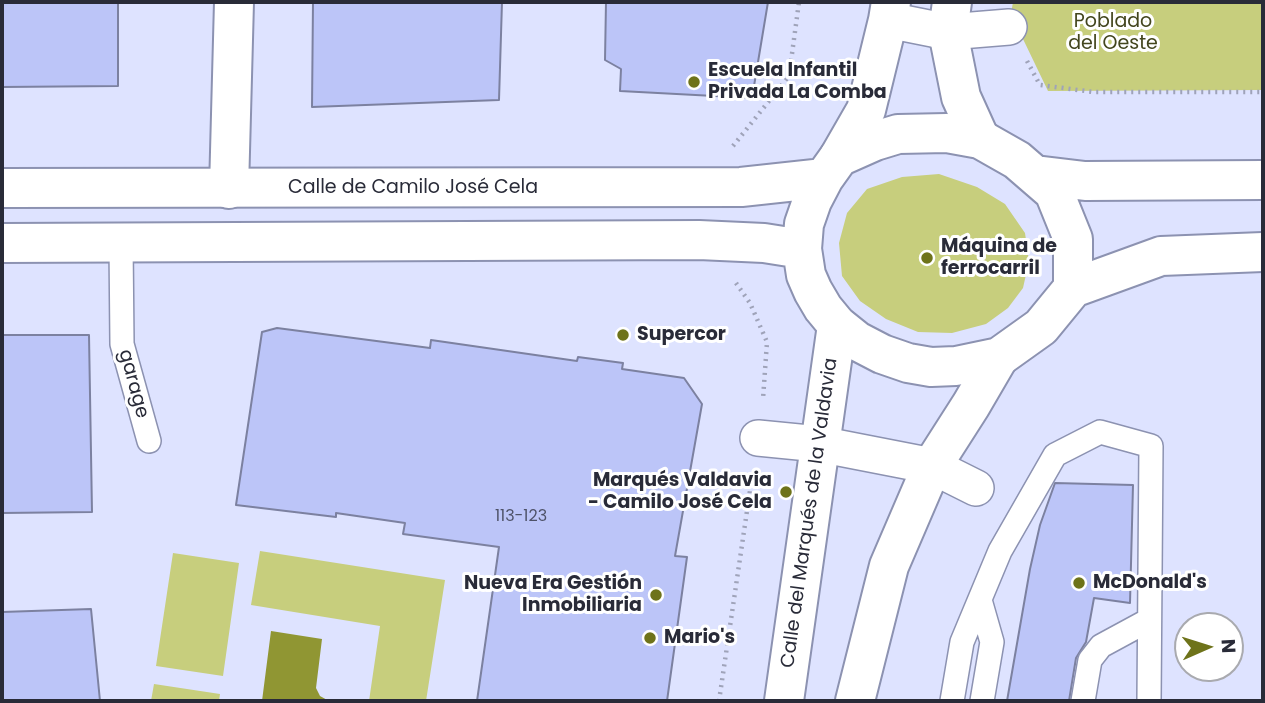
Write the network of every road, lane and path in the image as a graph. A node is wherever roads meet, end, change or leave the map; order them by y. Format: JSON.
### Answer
{"nodes":[{"id":1,"x":234,"y":2,"type":"edge"},
{"id":2,"x":799,"y":2,"type":"edge"},
{"id":3,"x":889,"y":11,"type":"edge"},
{"id":4,"x":950,"y":17,"type":"edge"},
{"id":5,"x":1009,"y":27,"type":"joint"},
{"id":6,"x":1263,"y":92,"type":"edge"},
{"id":7,"x":980,"y":139,"type":"junction"},
{"id":8,"x":832,"y":167,"type":"junction"},
{"id":9,"x":1035,"y":175,"type":"junction"},
{"id":10,"x":1263,"y":180,"type":"edge"},
{"id":11,"x":724,"y":187,"type":"junction"},
{"id":12,"x":2,"y":188,"type":"edge"},
{"id":13,"x":229,"y":189,"type":"junction"},
{"id":14,"x":2,"y":243,"type":"edge"},
{"id":15,"x":121,"y":243,"type":"junction"},
{"id":16,"x":802,"y":249,"type":"junction"},
{"id":17,"x":1263,"y":252,"type":"edge"},
{"id":18,"x":1073,"y":288,"type":"junction"},
{"id":19,"x":837,"y":325,"type":"junction"},
{"id":20,"x":999,"y":357,"type":"junction"},
{"id":21,"x":758,"y":438,"type":"dead end"},
{"id":22,"x":149,"y":441,"type":"dead end"},
{"id":23,"x":819,"y":444,"type":"junction"},
{"id":24,"x":932,"y":466,"type":"junction"},
{"id":25,"x":976,"y":488,"type":"dead end"},
{"id":26,"x":980,"y":600,"type":"junction"},
{"id":27,"x":1149,"y":620,"type":"junction"},
{"id":28,"x":784,"y":701,"type":"edge"},
{"id":29,"x":855,"y":701,"type":"edge"},
{"id":30,"x":952,"y":701,"type":"edge"},
{"id":31,"x":982,"y":701,"type":"edge"},
{"id":32,"x":1083,"y":701,"type":"edge"},
{"id":33,"x":1149,"y":701,"type":"edge"}],
"edges":[{"from":1,"to":13,"type":"street"},
{"from":2,"to":11,"type":"path"},
{"from":3,"to":4,"type":"street"},
{"from":3,"to":8,"type":"street"},
{"from":4,"to":5,"type":"street"},
{"from":4,"to":7,"type":"street"},
{"from":5,"to":6,"type":"path"},
{"from":7,"to":8,"type":"street","name":"Calle de Camilo José Cela"},
{"from":7,"to":9,"type":"street"},
{"from":8,"to":11,"type":"street","name":"Calle de Camilo José Cela"},
{"from":8,"to":16,"type":"street"},
{"from":9,"to":10,"type":"street"},
{"from":9,"to":18,"type":"street"},
{"from":11,"to":13,"type":"street","name":"Calle de Camilo José Cela"},
{"from":12,"to":13,"type":"street","name":"Calle de Camilo José Cela"},
{"from":14,"to":15,"type":"street"},
{"from":15,"to":16,"type":"street"},
{"from":15,"to":22,"type":"lane","name":"garage"},
{"from":16,"to":19,"type":"street"},
{"from":17,"to":18,"type":"street"},
{"from":18,"to":20,"type":"street"},
{"from":19,"to":20,"type":"street"},
{"from":19,"to":23,"type":"street","name":"Calle del Marqués de la Valdavia"},
{"from":20,"to":24,"type":"street"},
{"from":21,"to":23,"type":"street"},
{"from":23,"to":24,"type":"street"},
{"from":23,"to":28,"type":"street","name":"Calle del Marqués de la Valdavia"},
{"from":24,"to":25,"type":"street"},
{"from":24,"to":29,"type":"street"},
{"from":26,"to":27,"type":"lane"},
{"from":26,"to":30,"type":"lane"},
{"from":26,"to":31,"type":"lane"},
{"from":27,"to":32,"type":"lane"},
{"from":27,"to":33,"type":"lane"}]}
